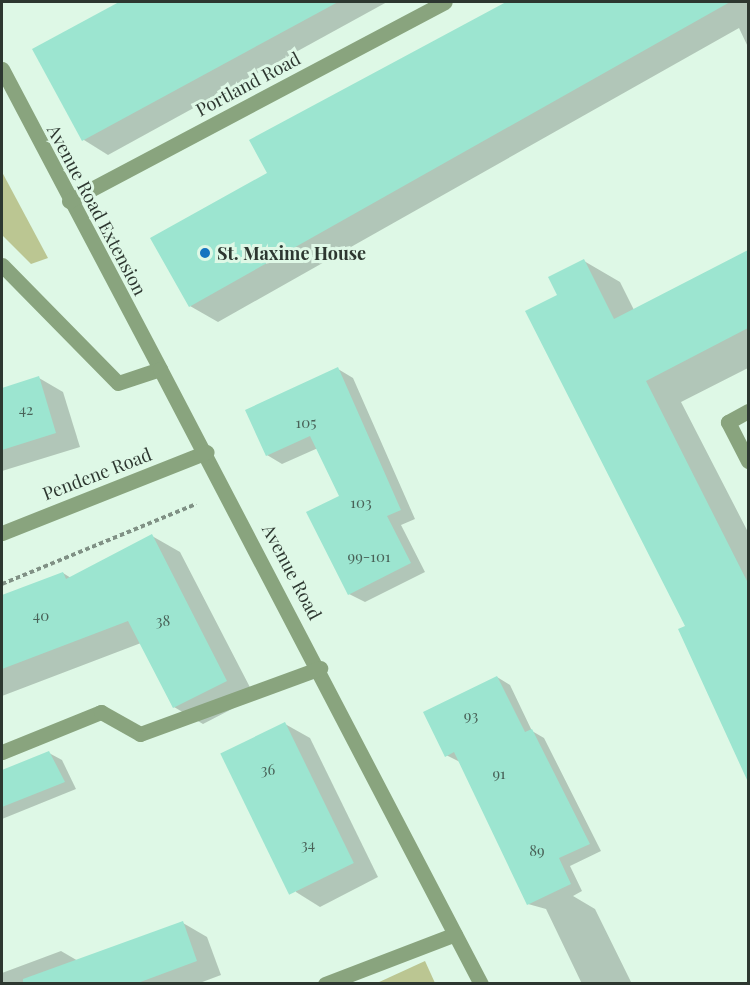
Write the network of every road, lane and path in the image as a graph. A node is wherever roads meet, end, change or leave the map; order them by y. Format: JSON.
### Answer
{"nodes":[{"id":1,"x":445,"y":2,"type":"edge"},
{"id":2,"x":2,"y":69,"type":"edge"},
{"id":3,"x":69,"y":201,"type":"junction"},
{"id":4,"x":2,"y":265,"type":"edge"},
{"id":5,"x":160,"y":369,"type":"junction"},
{"id":6,"x":748,"y":411,"type":"edge"},
{"id":7,"x":207,"y":452,"type":"junction"},
{"id":8,"x":748,"y":461,"type":"edge"},
{"id":9,"x":228,"y":491,"type":"junction"},
{"id":10,"x":2,"y":533,"type":"edge"},
{"id":11,"x":2,"y":584,"type":"edge"},
{"id":12,"x":321,"y":668,"type":"junction"},
{"id":13,"x":2,"y":752,"type":"edge"},
{"id":14,"x":455,"y":934,"type":"junction"},
{"id":15,"x":325,"y":984,"type":"edge"},
{"id":16,"x":481,"y":984,"type":"edge"}],
"edges":[{"from":1,"to":3,"type":"street","name":"Portland Road"},
{"from":2,"to":3,"type":"street","name":"Avenue Road Extension"},
{"from":3,"to":5,"type":"street","name":"Avenue Road Extension"},
{"from":4,"to":5,"type":"street"},
{"from":5,"to":7,"type":"street","name":"Avenue Road"},
{"from":6,"to":8,"type":"street"},
{"from":7,"to":9,"type":"street","name":"Avenue Road"},
{"from":7,"to":10,"type":"street","name":"Pendene Road"},
{"from":9,"to":11,"type":"path"},
{"from":9,"to":12,"type":"street","name":"Avenue Road"},
{"from":12,"to":13,"type":"street"},
{"from":12,"to":14,"type":"street","name":"Avenue Road"},
{"from":14,"to":15,"type":"street"},
{"from":14,"to":16,"type":"street","name":"Avenue Road"}]}
